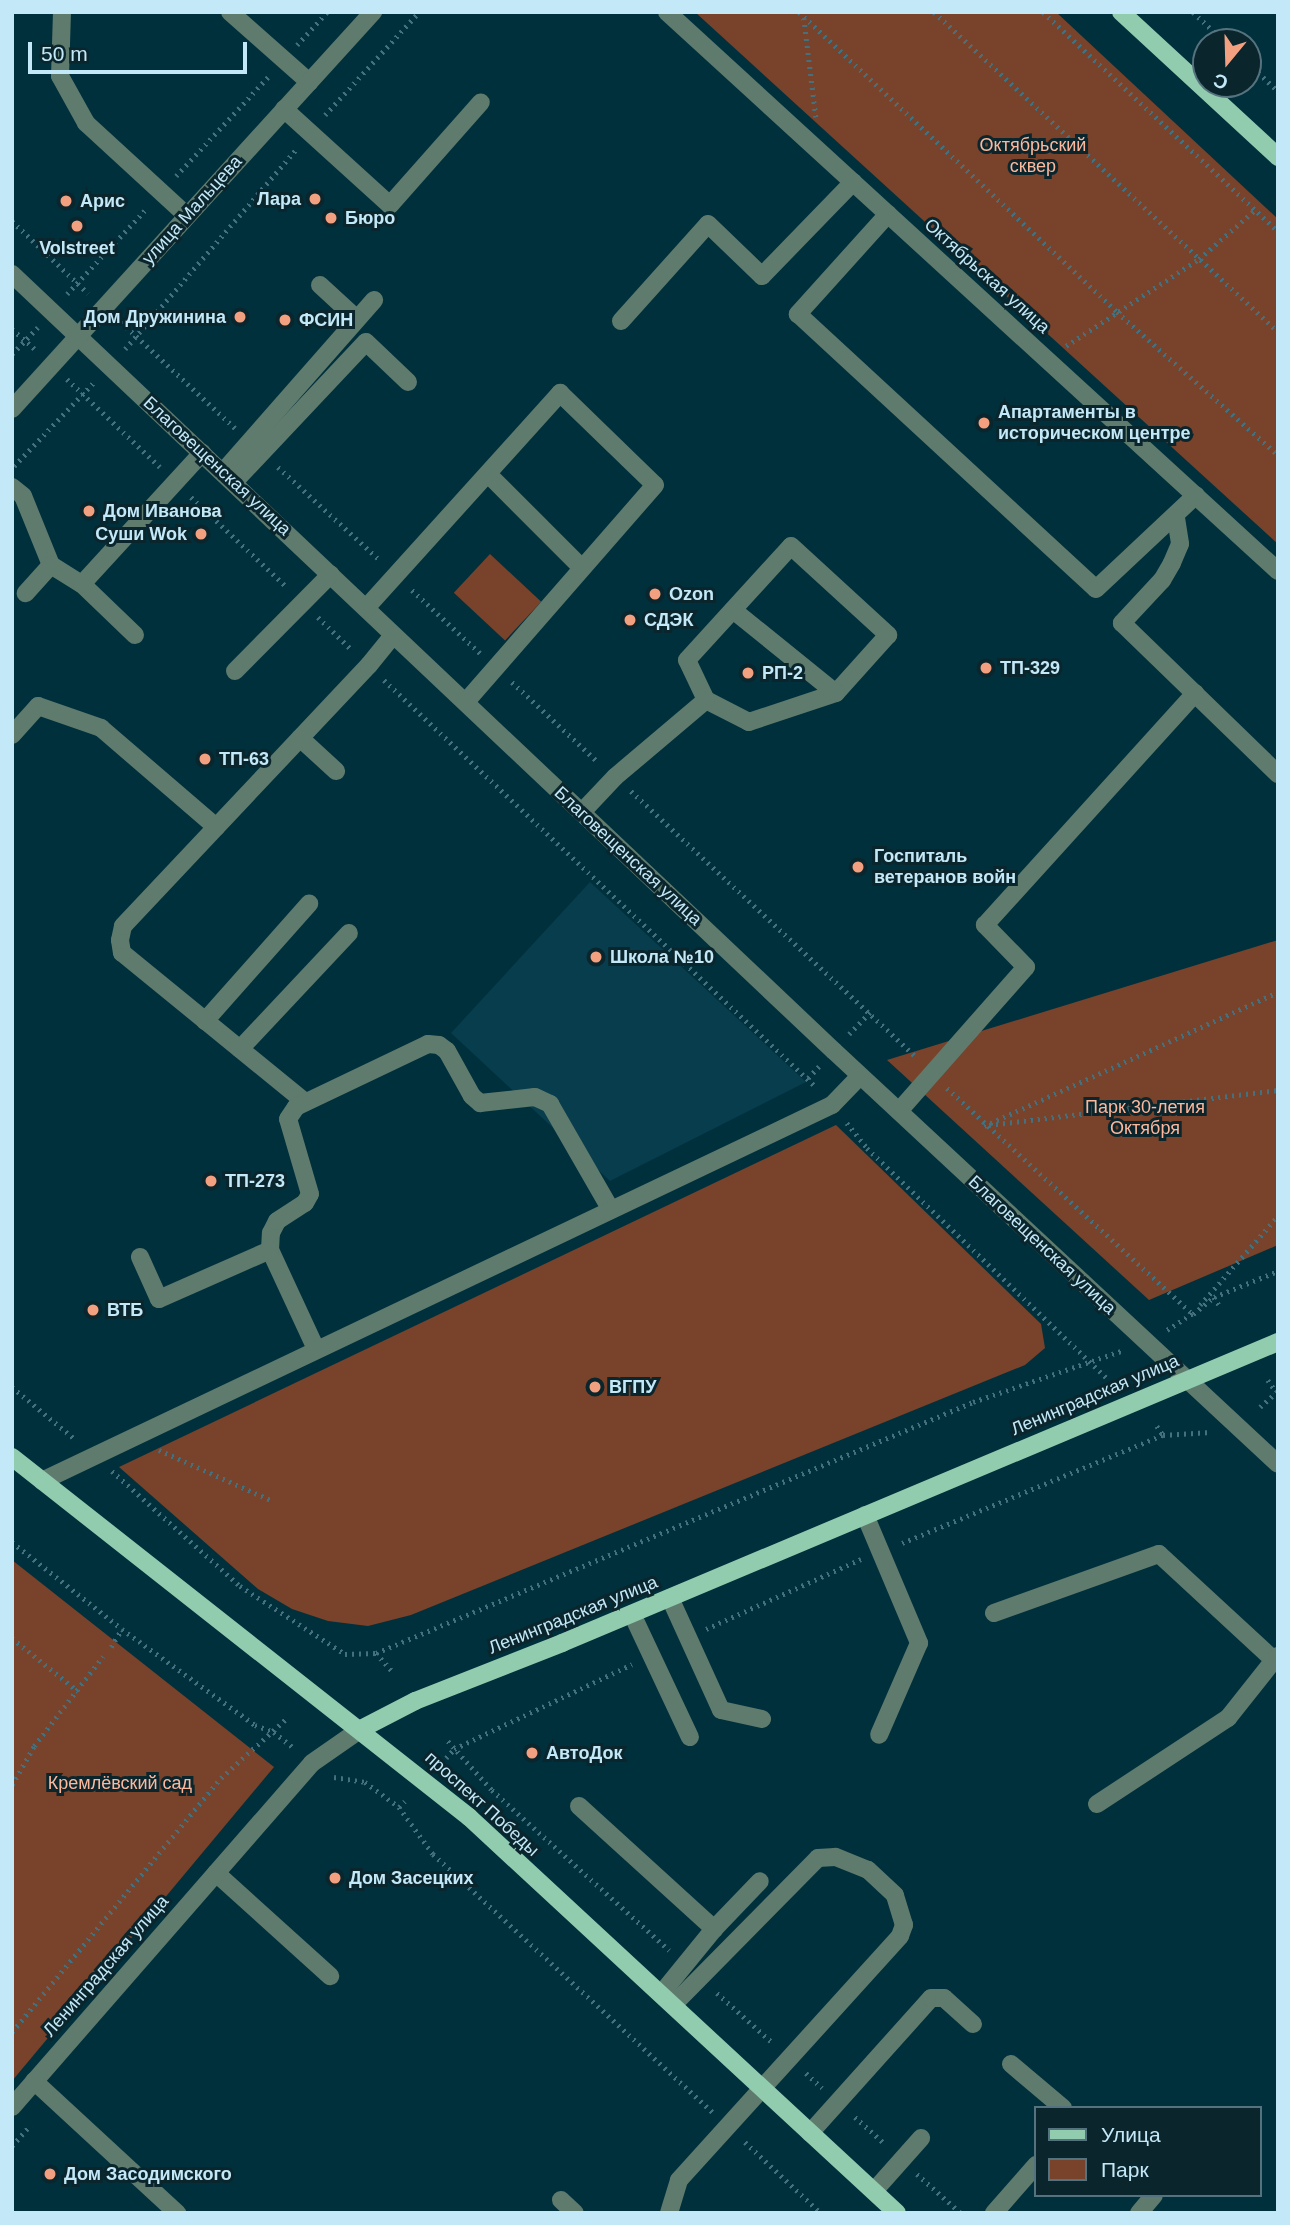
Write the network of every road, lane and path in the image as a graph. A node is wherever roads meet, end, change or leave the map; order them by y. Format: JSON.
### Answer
{"nodes":[{"id":1,"x":62,"y":12,"type":"edge"},
{"id":2,"x":230,"y":12,"type":"edge"},
{"id":3,"x":373,"y":12,"type":"edge"},
{"id":4,"x":419,"y":12,"type":"edge"},
{"id":5,"x":667,"y":12,"type":"edge"},
{"id":6,"x":934,"y":12,"type":"edge"},
{"id":7,"x":1043,"y":12,"type":"edge"},
{"id":8,"x":1121,"y":12,"type":"edge"},
{"id":9,"x":1193,"y":12,"type":"edge"},
{"id":10,"x":802,"y":14,"type":"edge"},
{"id":11,"x":1210,"y":28,"type":"edge"},
{"id":12,"x":1262,"y":77,"type":"edge"},
{"id":13,"x":309,"y":82,"type":"junction"},
{"id":14,"x":1278,"y":91,"type":"edge"},
{"id":15,"x":481,"y":102,"type":"dead end"},
{"id":16,"x":284,"y":109,"type":"junction"},
{"id":17,"x":310,"y":132,"type":"junction"},
{"id":18,"x":821,"y":152,"type":"junction"},
{"id":19,"x":1278,"y":156,"type":"edge"},
{"id":20,"x":853,"y":182,"type":"junction"},
{"id":21,"x":1255,"y":210,"type":"junction"},
{"id":22,"x":888,"y":214,"type":"junction"},
{"id":23,"x":187,"y":216,"type":"junction"},
{"id":24,"x":12,"y":221,"type":"edge"},
{"id":25,"x":1278,"y":230,"type":"edge"},
{"id":26,"x":1199,"y":259,"type":"junction"},
{"id":27,"x":12,"y":274,"type":"edge"},
{"id":28,"x":320,"y":285,"type":"dead end"},
{"id":29,"x":374,"y":300,"type":"dead end"},
{"id":30,"x":105,"y":307,"type":"junction"},
{"id":31,"x":1116,"y":312,"type":"junction"},
{"id":32,"x":357,"y":319,"type":"junction"},
{"id":33,"x":621,"y":321,"type":"dead end"},
{"id":34,"x":12,"y":328,"type":"edge"},
{"id":35,"x":1278,"y":332,"type":"edge"},
{"id":36,"x":136,"y":336,"type":"junction"},
{"id":37,"x":79,"y":337,"type":"junction"},
{"id":38,"x":1047,"y":359,"type":"junction"},
{"id":39,"x":110,"y":365,"type":"junction"},
{"id":40,"x":53,"y":366,"type":"junction"},
{"id":41,"x":408,"y":382,"type":"dead end"},
{"id":42,"x":83,"y":394,"type":"junction"},
{"id":43,"x":12,"y":409,"type":"edge"},
{"id":44,"x":256,"y":447,"type":"junction"},
{"id":45,"x":202,"y":453,"type":"junction"},
{"id":46,"x":1278,"y":455,"type":"edge"},
{"id":47,"x":12,"y":467,"type":"edge"},
{"id":48,"x":488,"y":474,"type":"junction"},
{"id":49,"x":228,"y":477,"type":"junction"},
{"id":50,"x":176,"y":482,"type":"junction"},
{"id":51,"x":12,"y":487,"type":"edge"},
{"id":52,"x":1196,"y":495,"type":"junction"},
{"id":53,"x":1176,"y":518,"type":"junction"},
{"id":54,"x":51,"y":565,"type":"junction"},
{"id":55,"x":581,"y":567,"type":"junction"},
{"id":56,"x":1278,"y":571,"type":"edge"},
{"id":57,"x":331,"y":574,"type":"junction"},
{"id":58,"x":396,"y":575,"type":"junction"},
{"id":59,"x":82,"y":584,"type":"junction"},
{"id":60,"x":26,"y":593,"type":"dead end"},
{"id":61,"x":303,"y":603,"type":"junction"},
{"id":62,"x":366,"y":608,"type":"junction"},
{"id":63,"x":733,"y":610,"type":"junction"},
{"id":64,"x":135,"y":635,"type":"dead end"},
{"id":65,"x":393,"y":635,"type":"junction"},
{"id":66,"x":369,"y":665,"type":"junction"},
{"id":67,"x":496,"y":667,"type":"junction"},
{"id":68,"x":235,"y":671,"type":"dead end"},
{"id":69,"x":1195,"y":692,"type":"junction"},
{"id":70,"x":836,"y":693,"type":"junction"},
{"id":71,"x":706,"y":700,"type":"junction"},
{"id":72,"x":466,"y":702,"type":"junction"},
{"id":73,"x":12,"y":735,"type":"edge"},
{"id":74,"x":300,"y":738,"type":"junction"},
{"id":75,"x":336,"y":771,"type":"dead end"},
{"id":76,"x":1278,"y":774,"type":"edge"},
{"id":77,"x":615,"y":777,"type":"junction"},
{"id":78,"x":582,"y":812,"type":"junction"},
{"id":79,"x":216,"y":827,"type":"junction"},
{"id":80,"x":309,"y":904,"type":"dead end"},
{"id":81,"x":349,"y":933,"type":"dead end"},
{"id":82,"x":1278,"y":992,"type":"edge"},
{"id":83,"x":205,"y":1021,"type":"junction"},
{"id":84,"x":240,"y":1049,"type":"junction"},
{"id":85,"x":932,"y":1073,"type":"junction"},
{"id":86,"x":860,"y":1076,"type":"junction"},
{"id":87,"x":1278,"y":1090,"type":"edge"},
{"id":88,"x":306,"y":1102,"type":"junction"},
{"id":89,"x":832,"y":1105,"type":"junction"},
{"id":90,"x":899,"y":1111,"type":"junction"},
{"id":91,"x":984,"y":1126,"type":"junction"},
{"id":92,"x":611,"y":1210,"type":"junction"},
{"id":93,"x":1278,"y":1216,"type":"edge"},
{"id":94,"x":270,"y":1250,"type":"junction"},
{"id":95,"x":140,"y":1257,"type":"dead end"},
{"id":96,"x":1278,"y":1271,"type":"edge"},
{"id":97,"x":1214,"y":1297,"type":"junction"},
{"id":98,"x":1219,"y":1305,"type":"dead end"},
{"id":99,"x":1193,"y":1314,"type":"junction"},
{"id":100,"x":1146,"y":1342,"type":"junction"},
{"id":101,"x":1278,"y":1342,"type":"edge"},
{"id":102,"x":316,"y":1349,"type":"junction"},
{"id":103,"x":1092,"y":1363,"type":"junction"},
{"id":104,"x":1107,"y":1378,"type":"dead end"},
{"id":105,"x":1185,"y":1379,"type":"junction"},
{"id":106,"x":1268,"y":1380,"type":"dead end"},
{"id":107,"x":12,"y":1387,"type":"edge"},
{"id":108,"x":1277,"y":1391,"type":"edge"},
{"id":109,"x":1260,"y":1407,"type":"dead end"},
{"id":110,"x":1157,"y":1426,"type":"dead end"},
{"id":111,"x":1211,"y":1432,"type":"dead end"},
{"id":112,"x":1163,"y":1435,"type":"junction"},
{"id":113,"x":155,"y":1448,"type":"dead end"},
{"id":114,"x":93,"y":1455,"type":"junction"},
{"id":115,"x":12,"y":1457,"type":"edge"},
{"id":116,"x":1278,"y":1464,"type":"edge"},
{"id":117,"x":42,"y":1481,"type":"junction"},
{"id":118,"x":271,"y":1500,"type":"dead end"},
{"id":119,"x":865,"y":1515,"type":"junction"},
{"id":120,"x":12,"y":1542,"type":"edge"},
{"id":121,"x":881,"y":1551,"type":"junction"},
{"id":122,"x":670,"y":1598,"type":"junction"},
{"id":123,"x":994,"y":1613,"type":"dead end"},
{"id":124,"x":632,"y":1614,"type":"junction"},
{"id":125,"x":122,"y":1629,"type":"junction"},
{"id":126,"x":12,"y":1638,"type":"edge"},
{"id":127,"x":688,"y":1638,"type":"junction"},
{"id":128,"x":111,"y":1647,"type":"dead end"},
{"id":129,"x":376,"y":1653,"type":"junction"},
{"id":130,"x":345,"y":1654,"type":"junction"},
{"id":131,"x":651,"y":1655,"type":"junction"},
{"id":132,"x":103,"y":1656,"type":"dead end"},
{"id":133,"x":1276,"y":1658,"type":"edge"},
{"id":134,"x":338,"y":1661,"type":"dead end"},
{"id":135,"x":394,"y":1673,"type":"dead end"},
{"id":136,"x":78,"y":1691,"type":"junction"},
{"id":137,"x":287,"y":1718,"type":"dead end"},
{"id":138,"x":762,"y":1719,"type":"dead end"},
{"id":139,"x":361,"y":1729,"type":"junction"},
{"id":140,"x":274,"y":1732,"type":"junction"},
{"id":141,"x":879,"y":1735,"type":"dead end"},
{"id":142,"x":690,"y":1737,"type":"dead end"},
{"id":143,"x":448,"y":1741,"type":"dead end"},
{"id":144,"x":294,"y":1748,"type":"dead end"},
{"id":145,"x":454,"y":1749,"type":"junction"},
{"id":146,"x":446,"y":1758,"type":"dead end"},
{"id":147,"x":331,"y":1777,"type":"dead end"},
{"id":148,"x":12,"y":1785,"type":"edge"},
{"id":149,"x":405,"y":1801,"type":"dead end"},
{"id":150,"x":1097,"y":1804,"type":"dead end"},
{"id":151,"x":579,"y":1806,"type":"dead end"},
{"id":152,"x":399,"y":1807,"type":"junction"},
{"id":153,"x":216,"y":1873,"type":"junction"},
{"id":154,"x":760,"y":1881,"type":"dead end"},
{"id":155,"x":714,"y":1929,"type":"junction"},
{"id":156,"x":685,"y":1964,"type":"junction"},
{"id":157,"x":330,"y":1976,"type":"dead end"},
{"id":158,"x":700,"y":1978,"type":"junction"},
{"id":159,"x":667,"y":2000,"type":"junction"},
{"id":160,"x":973,"y":2024,"type":"dead end"},
{"id":161,"x":12,"y":2032,"type":"edge"},
{"id":162,"x":788,"y":2057,"type":"junction"},
{"id":163,"x":1011,"y":2064,"type":"dead end"},
{"id":164,"x":34,"y":2081,"type":"junction"},
{"id":165,"x":760,"y":2087,"type":"junction"},
{"id":166,"x":53,"y":2099,"type":"junction"},
{"id":167,"x":839,"y":2102,"type":"junction"},
{"id":168,"x":1061,"y":2106,"type":"edge"},
{"id":169,"x":12,"y":2107,"type":"edge"},
{"id":170,"x":727,"y":2125,"type":"junction"},
{"id":171,"x":810,"y":2133,"type":"junction"},
{"id":172,"x":920,"y":2138,"type":"dead end"},
{"id":173,"x":12,"y":2146,"type":"edge"},
{"id":174,"x":901,"y":2160,"type":"junction"},
{"id":175,"x":1034,"y":2167,"type":"edge"},
{"id":176,"x":874,"y":2191,"type":"junction"},
{"id":177,"x":1152,"y":2197,"type":"edge"},
{"id":178,"x":561,"y":2200,"type":"dead end"},
{"id":179,"x":177,"y":2213,"type":"edge"},
{"id":180,"x":575,"y":2213,"type":"edge"},
{"id":181,"x":669,"y":2213,"type":"edge"},
{"id":182,"x":821,"y":2213,"type":"edge"},
{"id":183,"x":897,"y":2213,"type":"edge"},
{"id":184,"x":961,"y":2213,"type":"edge"},
{"id":185,"x":994,"y":2213,"type":"edge"},
{"id":186,"x":1139,"y":2213,"type":"edge"}],
"edges":[{"from":1,"to":23,"type":"street"},
{"from":2,"to":13,"type":"street"},
{"from":3,"to":13,"type":"street","name":"улица Мальцева"},
{"from":4,"to":17,"type":"path"},
{"from":5,"to":18,"type":"street","name":"Октябрьская улица"},
{"from":6,"to":26,"type":"path"},
{"from":7,"to":21,"type":"path"},
{"from":8,"to":19,"type":"main road"},
{"from":9,"to":11,"type":"path"},
{"from":10,"to":18,"type":"path"},
{"from":10,"to":31,"type":"path"},
{"from":12,"to":14,"type":"path"},
{"from":13,"to":16,"type":"street","name":"улица Мальцева"},
{"from":15,"to":17,"type":"street"},
{"from":16,"to":17,"type":"street"},
{"from":16,"to":23,"type":"street","name":"улица Мальцева"},
{"from":17,"to":36,"type":"path"},
{"from":18,"to":20,"type":"street","name":"Октябрьская улица"},
{"from":20,"to":22,"type":"street","name":"Октябрьская улица"},
{"from":20,"to":33,"type":"street"},
{"from":21,"to":25,"type":"path"},
{"from":21,"to":26,"type":"path"},
{"from":22,"to":38,"type":"street","name":"Октябрьская улица"},
{"from":22,"to":53,"type":"street"},
{"from":23,"to":30,"type":"street","name":"улица Мальцева"},
{"from":24,"to":30,"type":"path"},
{"from":26,"to":31,"type":"path"},
{"from":26,"to":35,"type":"path"},
{"from":27,"to":37,"type":"street","name":"Благовещенская улица"},
{"from":28,"to":32,"type":"street"},
{"from":29,"to":32,"type":"street"},
{"from":30,"to":37,"type":"street","name":"улица Мальцева"},
{"from":31,"to":38,"type":"path"},
{"from":31,"to":46,"type":"path"},
{"from":32,"to":44,"type":"street"},
{"from":34,"to":40,"type":"path"},
{"from":36,"to":39,"type":"path"},
{"from":36,"to":44,"type":"path"},
{"from":37,"to":39,"type":"street","name":"Благовещенская улица"},
{"from":37,"to":40,"type":"street","name":"улица Мальцева"},
{"from":38,"to":52,"type":"street","name":"Октябрьская улица"},
{"from":39,"to":42,"type":"path"},
{"from":39,"to":45,"type":"street","name":"Благовещенская улица"},
{"from":40,"to":42,"type":"path"},
{"from":40,"to":43,"type":"street","name":"улица Мальцева"},
{"from":41,"to":44,"type":"street"},
{"from":42,"to":47,"type":"path"},
{"from":42,"to":50,"type":"path"},
{"from":44,"to":49,"type":"street"},
{"from":44,"to":58,"type":"path"},
{"from":45,"to":49,"type":"street","name":"Благовещенская улица"},
{"from":45,"to":50,"type":"street"},
{"from":48,"to":55,"type":"street"},
{"from":48,"to":55,"type":"street"},
{"from":48,"to":58,"type":"street"},
{"from":49,"to":57,"type":"street","name":"Благовещенская улица"},
{"from":50,"to":59,"type":"street"},
{"from":50,"to":61,"type":"path"},
{"from":51,"to":54,"type":"street"},
{"from":52,"to":53,"type":"street"},
{"from":52,"to":56,"type":"street","name":"Октябрьская улица"},
{"from":53,"to":69,"type":"street"},
{"from":54,"to":59,"type":"street"},
{"from":54,"to":60,"type":"street"},
{"from":55,"to":67,"type":"street"},
{"from":57,"to":61,"type":"street"},
{"from":57,"to":62,"type":"street","name":"Благовещенская улица"},
{"from":58,"to":62,"type":"street"},
{"from":58,"to":67,"type":"path"},
{"from":59,"to":64,"type":"street"},
{"from":61,"to":66,"type":"path"},
{"from":61,"to":68,"type":"street"},
{"from":62,"to":65,"type":"street","name":"Благовещенская улица"},
{"from":63,"to":70,"type":"street"},
{"from":63,"to":70,"type":"street"},
{"from":63,"to":71,"type":"street"},
{"from":65,"to":66,"type":"street"},
{"from":65,"to":72,"type":"street","name":"Благовещенская улица"},
{"from":66,"to":74,"type":"street"},
{"from":66,"to":89,"type":"path"},
{"from":67,"to":72,"type":"street"},
{"from":67,"to":77,"type":"path"},
{"from":69,"to":76,"type":"street"},
{"from":69,"to":85,"type":"street"},
{"from":70,"to":71,"type":"street"},
{"from":71,"to":77,"type":"street"},
{"from":72,"to":78,"type":"street","name":"Благовещенская улица"},
{"from":73,"to":79,"type":"street"},
{"from":74,"to":75,"type":"street"},
{"from":74,"to":79,"type":"street"},
{"from":77,"to":78,"type":"street"},
{"from":77,"to":85,"type":"path"},
{"from":78,"to":86,"type":"street","name":"Благовещенская улица"},
{"from":79,"to":83,"type":"street"},
{"from":80,"to":83,"type":"street"},
{"from":81,"to":84,"type":"street"},
{"from":82,"to":91,"type":"path"},
{"from":83,"to":84,"type":"street"},
{"from":84,"to":88,"type":"street"},
{"from":85,"to":90,"type":"street"},
{"from":85,"to":91,"type":"path"},
{"from":86,"to":89,"type":"street"},
{"from":86,"to":90,"type":"street","name":"Благовещенская улица"},
{"from":87,"to":91,"type":"path"},
{"from":88,"to":92,"type":"street"},
{"from":88,"to":94,"type":"street"},
{"from":89,"to":92,"type":"street"},
{"from":89,"to":103,"type":"path"},
{"from":90,"to":100,"type":"street","name":"Благовещенская улица"},
{"from":91,"to":99,"type":"path"},
{"from":92,"to":102,"type":"street"},
{"from":93,"to":99,"type":"path"},
{"from":94,"to":95,"type":"street"},
{"from":94,"to":102,"type":"street"},
{"from":96,"to":97,"type":"path"},
{"from":97,"to":98,"type":"path"},
{"from":97,"to":99,"type":"path"},
{"from":99,"to":100,"type":"path"},
{"from":100,"to":103,"type":"path"},
{"from":100,"to":105,"type":"street","name":"Благовещенская улица"},
{"from":101,"to":105,"type":"main road","name":"Ленинградская улица"},
{"from":102,"to":114,"type":"street"},
{"from":103,"to":104,"type":"path"},
{"from":103,"to":129,"type":"path"},
{"from":105,"to":116,"type":"street","name":"Благовещенская улица"},
{"from":105,"to":119,"type":"main road","name":"Ленинградская улица"},
{"from":106,"to":108,"type":"path"},
{"from":107,"to":114,"type":"path"},
{"from":108,"to":109,"type":"path"},
{"from":110,"to":112,"type":"path"},
{"from":111,"to":112,"type":"path"},
{"from":112,"to":121,"type":"path"},
{"from":113,"to":118,"type":"path"},
{"from":114,"to":117,"type":"street"},
{"from":114,"to":130,"type":"path"},
{"from":115,"to":117,"type":"main road","name":"проспект Победы"},
{"from":117,"to":139,"type":"main road","name":"проспект Победы"},
{"from":119,"to":121,"type":"street"},
{"from":119,"to":122,"type":"main road","name":"Ленинградская улица"},
{"from":120,"to":125,"type":"path"},
{"from":121,"to":127,"type":"path"},
{"from":121,"to":141,"type":"street"},
{"from":122,"to":124,"type":"main road","name":"Ленинградская улица"},
{"from":122,"to":127,"type":"street"},
{"from":123,"to":133,"type":"street"},
{"from":124,"to":131,"type":"street"},
{"from":124,"to":139,"type":"main road","name":"Ленинградская улица"},
{"from":125,"to":128,"type":"path"},
{"from":125,"to":140,"type":"path"},
{"from":126,"to":136,"type":"path"},
{"from":127,"to":138,"type":"street"},
{"from":129,"to":130,"type":"path"},
{"from":129,"to":135,"type":"path"},
{"from":130,"to":134,"type":"path"},
{"from":131,"to":142,"type":"street"},
{"from":131,"to":145,"type":"path"},
{"from":132,"to":136,"type":"path"},
{"from":133,"to":150,"type":"street"},
{"from":136,"to":148,"type":"path"},
{"from":137,"to":140,"type":"path"},
{"from":139,"to":153,"type":"street","name":"Ленинградская улица"},
{"from":139,"to":159,"type":"main road","name":"проспект Победы"},
{"from":140,"to":144,"type":"path"},
{"from":140,"to":161,"type":"path"},
{"from":143,"to":145,"type":"path"},
{"from":145,"to":146,"type":"path"},
{"from":145,"to":156,"type":"path"},
{"from":147,"to":152,"type":"path"},
{"from":149,"to":152,"type":"path"},
{"from":151,"to":155,"type":"street"},
{"from":152,"to":170,"type":"path"},
{"from":153,"to":157,"type":"street"},
{"from":153,"to":164,"type":"street","name":"Ленинградская улица"},
{"from":154,"to":155,"type":"street"},
{"from":155,"to":156,"type":"street"},
{"from":156,"to":159,"type":"street"},
{"from":158,"to":159,"type":"street"},
{"from":158,"to":162,"type":"path"},
{"from":158,"to":162,"type":"street"},
{"from":159,"to":165,"type":"main road","name":"проспект Победы"},
{"from":160,"to":167,"type":"street"},
{"from":162,"to":165,"type":"street"},
{"from":162,"to":167,"type":"path"},
{"from":163,"to":168,"type":"street"},
{"from":164,"to":166,"type":"street"},
{"from":164,"to":169,"type":"street","name":"Ленинградская улица"},
{"from":165,"to":170,"type":"street"},
{"from":165,"to":171,"type":"main road","name":"проспект Победы"},
{"from":166,"to":173,"type":"path"},
{"from":166,"to":179,"type":"street"},
{"from":167,"to":171,"type":"street"},
{"from":167,"to":174,"type":"path"},
{"from":170,"to":181,"type":"street"},
{"from":170,"to":182,"type":"path"},
{"from":171,"to":176,"type":"main road","name":"проспект Победы"},
{"from":172,"to":174,"type":"street"},
{"from":174,"to":176,"type":"street"},
{"from":174,"to":184,"type":"path"},
{"from":175,"to":185,"type":"street"},
{"from":176,"to":183,"type":"main road","name":"проспект Победы"},
{"from":177,"to":186,"type":"street"},
{"from":178,"to":180,"type":"street"}]}
